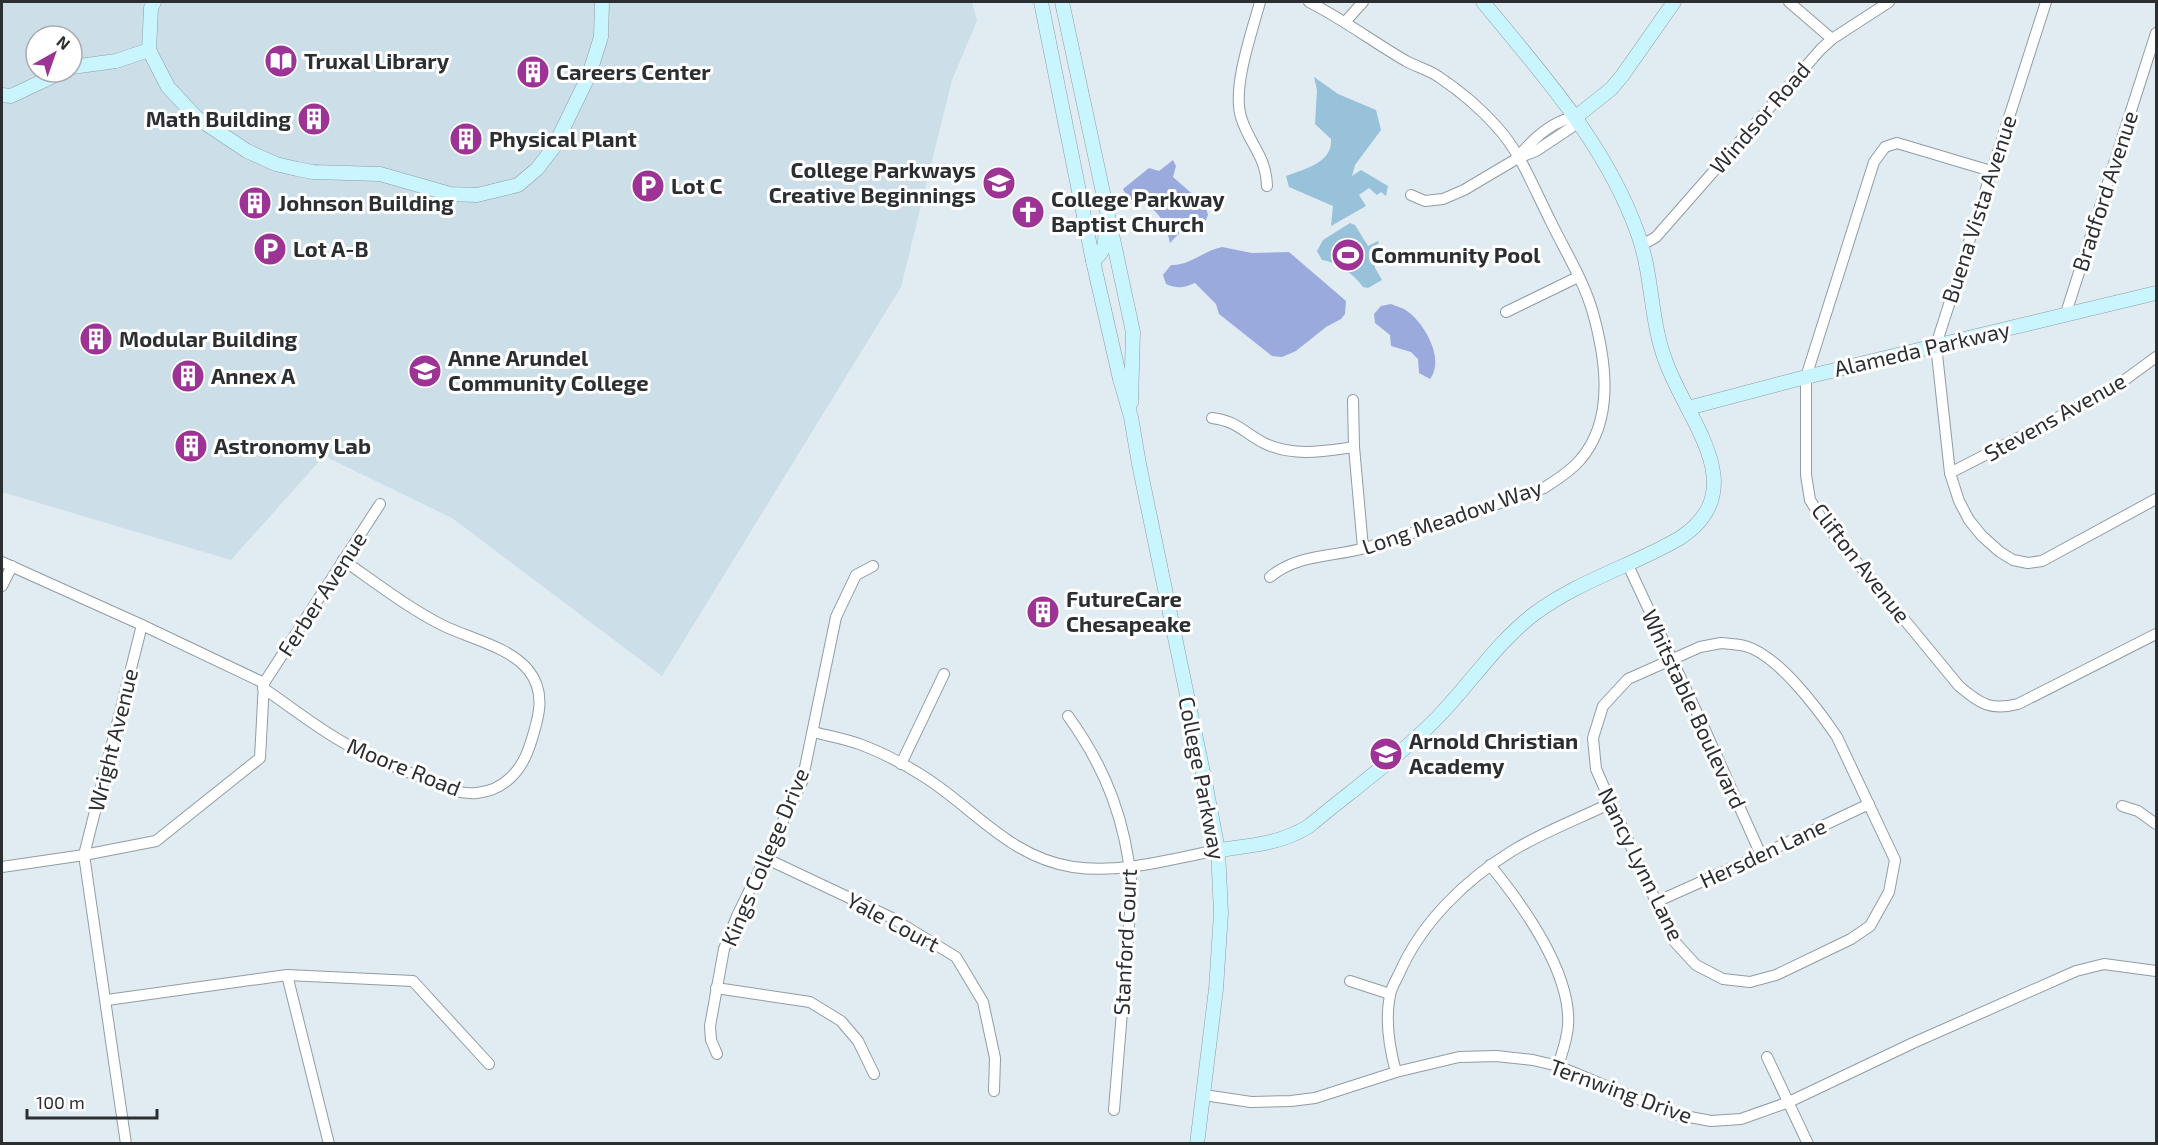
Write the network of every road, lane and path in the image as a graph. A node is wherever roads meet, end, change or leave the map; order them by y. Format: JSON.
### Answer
{"nodes":[{"id":1,"x":154,"y":2,"type":"edge"},
{"id":2,"x":602,"y":2,"type":"edge"},
{"id":3,"x":1041,"y":2,"type":"edge"},
{"id":4,"x":1062,"y":2,"type":"edge"},
{"id":5,"x":1260,"y":2,"type":"edge"},
{"id":6,"x":1310,"y":2,"type":"edge"},
{"id":7,"x":1363,"y":2,"type":"edge"},
{"id":8,"x":1483,"y":2,"type":"edge"},
{"id":9,"x":1674,"y":2,"type":"edge"},
{"id":10,"x":1789,"y":2,"type":"edge"},
{"id":11,"x":1889,"y":2,"type":"edge"},
{"id":12,"x":2046,"y":2,"type":"edge"},
{"id":13,"x":1346,"y":21,"type":"junction"},
{"id":14,"x":2157,"y":33,"type":"edge"},
{"id":15,"x":1832,"y":39,"type":"junction"},
{"id":16,"x":149,"y":50,"type":"junction"},
{"id":17,"x":84,"y":65,"type":"edge"},
{"id":18,"x":36,"y":84,"type":"edge"},
{"id":19,"x":2,"y":95,"type":"edge"},
{"id":20,"x":1576,"y":117,"type":"junction"},
{"id":21,"x":1518,"y":158,"type":"junction"},
{"id":22,"x":1991,"y":171,"type":"junction"},
{"id":23,"x":1267,"y":186,"type":"dead end"},
{"id":24,"x":1411,"y":195,"type":"dead end"},
{"id":25,"x":1103,"y":197,"type":"junction"},
{"id":26,"x":1642,"y":245,"type":"junction"},
{"id":27,"x":1093,"y":261,"type":"junction"},
{"id":28,"x":1578,"y":277,"type":"junction"},
{"id":29,"x":2157,"y":293,"type":"edge"},
{"id":30,"x":1506,"y":312,"type":"dead end"},
{"id":31,"x":2065,"y":316,"type":"junction"},
{"id":32,"x":1133,"y":332,"type":"junction"},
{"id":33,"x":1936,"y":345,"type":"junction"},
{"id":34,"x":2157,"y":357,"type":"edge"},
{"id":35,"x":1806,"y":377,"type":"junction"},
{"id":36,"x":1353,"y":400,"type":"dead end"},
{"id":37,"x":1688,"y":408,"type":"junction"},
{"id":38,"x":1131,"y":417,"type":"junction"},
{"id":39,"x":1212,"y":418,"type":"dead end"},
{"id":40,"x":1354,"y":447,"type":"junction"},
{"id":41,"x":1950,"y":473,"type":"junction"},
{"id":42,"x":2157,"y":499,"type":"edge"},
{"id":43,"x":380,"y":504,"type":"dead end"},
{"id":44,"x":1363,"y":548,"type":"junction"},
{"id":45,"x":343,"y":560,"type":"junction"},
{"id":46,"x":1627,"y":563,"type":"junction"},
{"id":47,"x":7,"y":564,"type":"edge"},
{"id":48,"x":873,"y":566,"type":"dead end"},
{"id":49,"x":1270,"y":577,"type":"dead end"},
{"id":50,"x":2,"y":586,"type":"edge"},
{"id":51,"x":142,"y":625,"type":"junction"},
{"id":52,"x":2157,"y":634,"type":"edge"},
{"id":53,"x":1671,"y":660,"type":"junction"},
{"id":54,"x":944,"y":674,"type":"dead end"},
{"id":55,"x":264,"y":686,"type":"junction"},
{"id":56,"x":1068,"y":716,"type":"dead end"},
{"id":57,"x":813,"y":732,"type":"junction"},
{"id":58,"x":901,"y":764,"type":"junction"},
{"id":59,"x":1611,"y":803,"type":"junction"},
{"id":60,"x":1869,"y":804,"type":"junction"},
{"id":61,"x":2122,"y":806,"type":"dead end"},
{"id":62,"x":2157,"y":824,"type":"edge"},
{"id":63,"x":1218,"y":850,"type":"junction"},
{"id":64,"x":84,"y":855,"type":"junction"},
{"id":65,"x":1761,"y":855,"type":"junction"},
{"id":66,"x":765,"y":858,"type":"junction"},
{"id":67,"x":1490,"y":865,"type":"junction"},
{"id":68,"x":2,"y":867,"type":"edge"},
{"id":69,"x":1130,"y":867,"type":"junction"},
{"id":70,"x":1656,"y":902,"type":"junction"},
{"id":71,"x":2157,"y":971,"type":"edge"},
{"id":72,"x":287,"y":975,"type":"junction"},
{"id":73,"x":1350,"y":981,"type":"dead end"},
{"id":74,"x":716,"y":988,"type":"junction"},
{"id":75,"x":1390,"y":994,"type":"junction"},
{"id":76,"x":107,"y":1000,"type":"junction"},
{"id":77,"x":717,"y":1054,"type":"dead end"},
{"id":78,"x":1767,"y":1057,"type":"dead end"},
{"id":79,"x":489,"y":1064,"type":"dead end"},
{"id":80,"x":1558,"y":1066,"type":"junction"},
{"id":81,"x":1396,"y":1072,"type":"junction"},
{"id":82,"x":874,"y":1074,"type":"dead end"},
{"id":83,"x":994,"y":1091,"type":"dead end"},
{"id":84,"x":1204,"y":1095,"type":"junction"},
{"id":85,"x":1789,"y":1102,"type":"junction"},
{"id":86,"x":1114,"y":1110,"type":"dead end"},
{"id":87,"x":126,"y":1143,"type":"edge"},
{"id":88,"x":329,"y":1143,"type":"edge"},
{"id":89,"x":1197,"y":1143,"type":"edge"},
{"id":90,"x":1808,"y":1143,"type":"edge"}],
"edges":[{"from":1,"to":16,"type":"street"},
{"from":2,"to":16,"type":"street"},
{"from":3,"to":27,"type":"street","name":"College Parkway"},
{"from":4,"to":25,"type":"street","name":"College Parkway"},
{"from":5,"to":23,"type":"street"},
{"from":6,"to":13,"type":"street","name":"Long Meadow Way"},
{"from":7,"to":13,"type":"street"},
{"from":8,"to":20,"type":"street"},
{"from":9,"to":20,"type":"street"},
{"from":10,"to":15,"type":"street"},
{"from":11,"to":15,"type":"street","name":"Windsor Road"},
{"from":12,"to":22,"type":"street","name":"Buena Vista Avenue"},
{"from":13,"to":21,"type":"street","name":"Long Meadow Way"},
{"from":14,"to":31,"type":"street","name":"Bradford Avenue"},
{"from":15,"to":26,"type":"street","name":"Windsor Road"},
{"from":16,"to":17,"type":"street"},
{"from":18,"to":19,"type":"street"},
{"from":20,"to":21,"type":"street"},
{"from":20,"to":26,"type":"street"},
{"from":21,"to":24,"type":"street"},
{"from":21,"to":28,"type":"street","name":"Long Meadow Way"},
{"from":22,"to":33,"type":"street","name":"Buena Vista Avenue"},
{"from":22,"to":35,"type":"street","name":"Clifton Avenue"},
{"from":25,"to":27,"type":"street"},
{"from":25,"to":32,"type":"street","name":"College Parkway"},
{"from":26,"to":37,"type":"street"},
{"from":27,"to":32,"type":"street"},
{"from":27,"to":38,"type":"street","name":"College Parkway"},
{"from":28,"to":30,"type":"street"},
{"from":28,"to":44,"type":"street","name":"Long Meadow Way"},
{"from":29,"to":31,"type":"street","name":"Alameda Parkway"},
{"from":31,"to":33,"type":"street","name":"Alameda Parkway"},
{"from":32,"to":38,"type":"street","name":"College Parkway"},
{"from":33,"to":35,"type":"street","name":"Alameda Parkway"},
{"from":33,"to":41,"type":"street","name":"Buena Vista Avenue"},
{"from":34,"to":41,"type":"street","name":"Stevens Avenue"},
{"from":35,"to":37,"type":"street","name":"Alameda Parkway"},
{"from":35,"to":52,"type":"street","name":"Clifton Avenue"},
{"from":36,"to":40,"type":"street"},
{"from":37,"to":46,"type":"street"},
{"from":38,"to":63,"type":"street","name":"College Parkway"},
{"from":39,"to":40,"type":"street"},
{"from":40,"to":44,"type":"street"},
{"from":41,"to":42,"type":"street","name":"Buena Vista Avenue"},
{"from":43,"to":45,"type":"street","name":"Ferber Avenue"},
{"from":44,"to":49,"type":"street","name":"Long Meadow Way"},
{"from":45,"to":55,"type":"street","name":"Ferber Avenue"},
{"from":45,"to":55,"type":"street","name":"Moore Road"},
{"from":46,"to":53,"type":"street","name":"Whitstable Boulevard"},
{"from":46,"to":63,"type":"street"},
{"from":47,"to":50,"type":"street"},
{"from":47,"to":51,"type":"street","name":"Moore Road"},
{"from":48,"to":57,"type":"street","name":"Kings College Drive"},
{"from":51,"to":55,"type":"street","name":"Moore Road"},
{"from":51,"to":64,"type":"street","name":"Wright Avenue"},
{"from":53,"to":59,"type":"street","name":"Nancy Lynn Lane"},
{"from":53,"to":60,"type":"street","name":"Nancy Lynn Lane"},
{"from":53,"to":65,"type":"street","name":"Whitstable Boulevard"},
{"from":54,"to":58,"type":"street"},
{"from":55,"to":64,"type":"street"},
{"from":56,"to":69,"type":"street","name":"Stanford Court"},
{"from":57,"to":58,"type":"street"},
{"from":57,"to":66,"type":"street","name":"Kings College Drive"},
{"from":58,"to":69,"type":"street"},
{"from":59,"to":67,"type":"street"},
{"from":59,"to":70,"type":"street","name":"Nancy Lynn Lane"},
{"from":60,"to":65,"type":"street","name":"Hersden Lane"},
{"from":60,"to":70,"type":"street","name":"Nancy Lynn Lane"},
{"from":61,"to":62,"type":"street"},
{"from":63,"to":69,"type":"street"},
{"from":63,"to":84,"type":"street","name":"College Parkway"},
{"from":64,"to":68,"type":"street"},
{"from":64,"to":76,"type":"street"},
{"from":65,"to":70,"type":"street","name":"Hersden Lane"},
{"from":66,"to":74,"type":"street","name":"Kings College Drive"},
{"from":66,"to":83,"type":"street","name":"Yale Court"},
{"from":67,"to":75,"type":"street"},
{"from":67,"to":80,"type":"street"},
{"from":69,"to":86,"type":"street","name":"Stanford Court"},
{"from":71,"to":85,"type":"street","name":"Ternwing Drive"},
{"from":72,"to":76,"type":"street"},
{"from":72,"to":79,"type":"street"},
{"from":72,"to":88,"type":"street"},
{"from":73,"to":75,"type":"street"},
{"from":74,"to":77,"type":"street","name":"Kings College Drive"},
{"from":74,"to":82,"type":"street"},
{"from":75,"to":81,"type":"street"},
{"from":76,"to":87,"type":"street"},
{"from":78,"to":85,"type":"street"},
{"from":80,"to":81,"type":"street","name":"Ternwing Drive"},
{"from":80,"to":85,"type":"street","name":"Ternwing Drive"},
{"from":81,"to":84,"type":"street","name":"Ternwing Drive"},
{"from":84,"to":89,"type":"street","name":"College Parkway"},
{"from":85,"to":90,"type":"street"}]}
